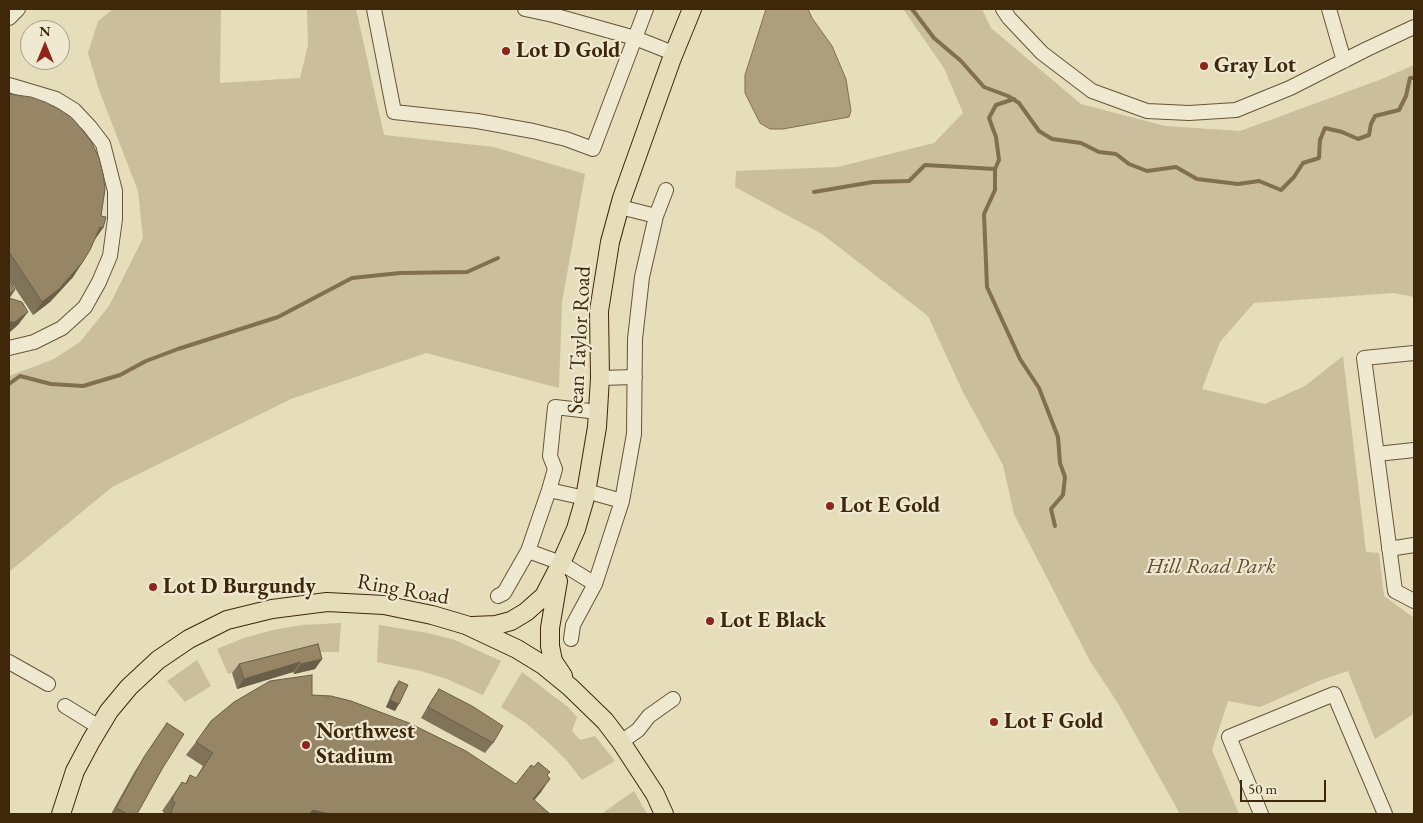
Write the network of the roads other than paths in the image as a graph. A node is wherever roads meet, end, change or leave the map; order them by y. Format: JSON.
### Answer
{"nodes":[{"id":1,"x":18,"y":9,"type":"edge"},
{"id":2,"x":374,"y":9,"type":"edge"},
{"id":3,"x":525,"y":9,"type":"edge"},
{"id":4,"x":646,"y":9,"type":"edge"},
{"id":5,"x":692,"y":9,"type":"edge"},
{"id":6,"x":1003,"y":9,"type":"edge"},
{"id":7,"x":1329,"y":9,"type":"edge"},
{"id":8,"x":9,"y":18,"type":"edge"},
{"id":9,"x":1414,"y":28,"type":"edge"},
{"id":10,"x":635,"y":38,"type":"junction"},
{"id":11,"x":673,"y":54,"type":"junction"},
{"id":12,"x":1344,"y":60,"type":"junction"},
{"id":13,"x":9,"y":85,"type":"edge"},
{"id":14,"x":666,"y":190,"type":"dead end"},
{"id":15,"x":620,"y":206,"type":"junction"},
{"id":16,"x":656,"y":216,"type":"junction"},
{"id":17,"x":9,"y":348,"type":"edge"},
{"id":18,"x":1414,"y":353,"type":"edge"},
{"id":19,"x":600,"y":378,"type":"junction"},
{"id":20,"x":635,"y":378,"type":"junction"},
{"id":21,"x":598,"y":412,"type":"junction"},
{"id":22,"x":1414,"y":450,"type":"edge"},
{"id":23,"x":1377,"y":454,"type":"junction"},
{"id":24,"x":549,"y":490,"type":"junction"},
{"id":25,"x":586,"y":495,"type":"junction"},
{"id":26,"x":622,"y":501,"type":"junction"},
{"id":27,"x":1414,"y":546,"type":"edge"},
{"id":28,"x":1389,"y":549,"type":"junction"},
{"id":29,"x":528,"y":551,"type":"junction"},
{"id":30,"x":562,"y":563,"type":"junction"},
{"id":31,"x":595,"y":584,"type":"junction"},
{"id":32,"x":498,"y":596,"type":"dead end"},
{"id":33,"x":1414,"y":601,"type":"edge"},
{"id":34,"x":466,"y":625,"type":"junction"},
{"id":35,"x":572,"y":639,"type":"dead end"},
{"id":36,"x":9,"y":662,"type":"edge"},
{"id":37,"x":48,"y":684,"type":"dead end"},
{"id":38,"x":570,"y":687,"type":"junction"},
{"id":39,"x":673,"y":699,"type":"dead end"},
{"id":40,"x":65,"y":706,"type":"dead end"},
{"id":41,"x":99,"y":727,"type":"junction"},
{"id":42,"x":621,"y":742,"type":"junction"},
{"id":43,"x":61,"y":814,"type":"edge"},
{"id":44,"x":664,"y":814,"type":"edge"},
{"id":45,"x":1261,"y":814,"type":"edge"},
{"id":46,"x":1385,"y":814,"type":"edge"}],
"edges":[{"from":1,"to":8,"type":"lane"},
{"from":2,"to":10,"type":"lane"},
{"from":3,"to":10,"type":"lane"},
{"from":4,"to":10,"type":"lane"},
{"from":5,"to":11,"type":"main road","name":"Sean Taylor Road"},
{"from":6,"to":12,"type":"lane"},
{"from":7,"to":12,"type":"lane"},
{"from":9,"to":12,"type":"lane"},
{"from":10,"to":11,"type":"lane"},
{"from":11,"to":15,"type":"main road","name":"Sean Taylor Road"},
{"from":13,"to":17,"type":"lane"},
{"from":14,"to":16,"type":"lane"},
{"from":15,"to":16,"type":"lane"},
{"from":15,"to":19,"type":"main road","name":"Sean Taylor Road"},
{"from":16,"to":20,"type":"lane"},
{"from":18,"to":23,"type":"lane"},
{"from":19,"to":20,"type":"lane"},
{"from":19,"to":21,"type":"main road","name":"Sean Taylor Road"},
{"from":20,"to":26,"type":"lane"},
{"from":21,"to":24,"type":"lane"},
{"from":21,"to":25,"type":"main road","name":"Sean Taylor Road"},
{"from":22,"to":23,"type":"lane"},
{"from":23,"to":28,"type":"lane"},
{"from":24,"to":25,"type":"lane"},
{"from":24,"to":29,"type":"lane"},
{"from":25,"to":26,"type":"lane"},
{"from":25,"to":30,"type":"main road","name":"Sean Taylor Road"},
{"from":26,"to":31,"type":"lane"},
{"from":27,"to":28,"type":"lane"},
{"from":28,"to":33,"type":"lane"},
{"from":29,"to":30,"type":"lane"},
{"from":29,"to":32,"type":"lane"},
{"from":30,"to":31,"type":"lane"},
{"from":30,"to":34,"type":"main road","name":"Sean Taylor Road"},
{"from":30,"to":38,"type":"main road","name":"Sean Taylor Road"},
{"from":31,"to":35,"type":"lane"},
{"from":34,"to":38,"type":"main road","name":"Ring Road"},
{"from":34,"to":41,"type":"main road","name":"Ring Road"},
{"from":36,"to":37,"type":"lane"},
{"from":38,"to":42,"type":"main road","name":"Ring Road"},
{"from":39,"to":42,"type":"lane"},
{"from":40,"to":41,"type":"lane"},
{"from":41,"to":43,"type":"main road","name":"Ring Road"},
{"from":42,"to":44,"type":"main road","name":"Ring Road"},
{"from":45,"to":46,"type":"lane"}]}
